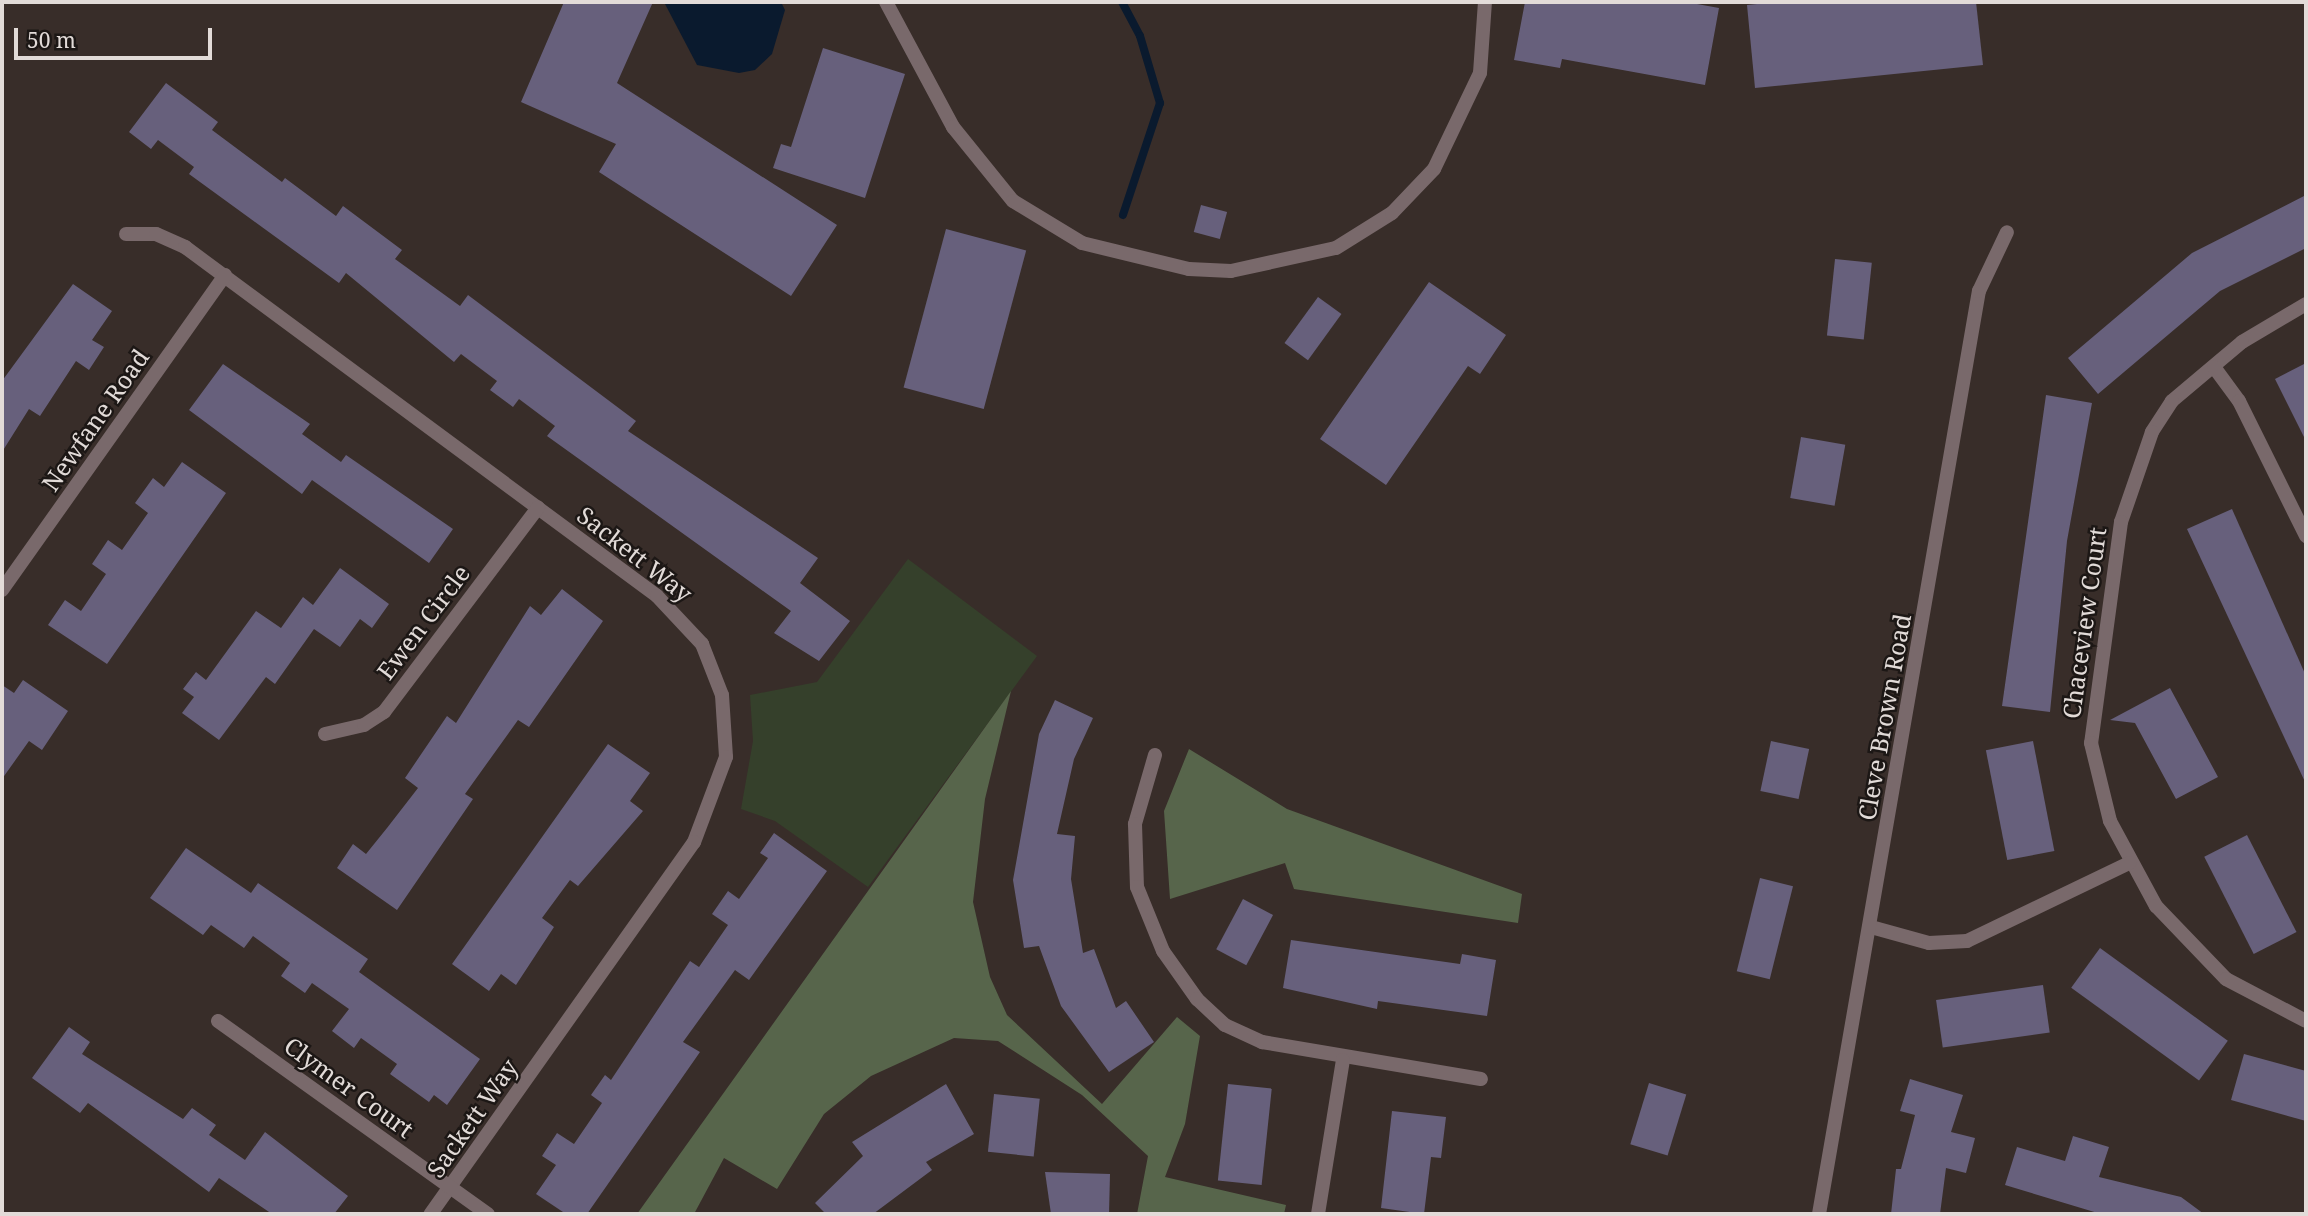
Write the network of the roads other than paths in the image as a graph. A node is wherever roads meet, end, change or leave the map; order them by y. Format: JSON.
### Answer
{"nodes":[{"id":1,"x":886,"y":2,"type":"edge"},
{"id":2,"x":1485,"y":2,"type":"edge"},
{"id":3,"x":2007,"y":232,"type":"dead end"},
{"id":4,"x":126,"y":234,"type":"dead end"},
{"id":5,"x":225,"y":275,"type":"junction"},
{"id":6,"x":2306,"y":304,"type":"edge"},
{"id":7,"x":2214,"y":367,"type":"junction"},
{"id":8,"x":538,"y":508,"type":"junction"},
{"id":9,"x":2306,"y":536,"type":"edge"},
{"id":10,"x":2,"y":590,"type":"edge"},
{"id":11,"x":325,"y":734,"type":"dead end"},
{"id":12,"x":1155,"y":755,"type":"dead end"},
{"id":13,"x":2129,"y":863,"type":"junction"},
{"id":14,"x":1871,"y":927,"type":"junction"},
{"id":15,"x":218,"y":1021,"type":"dead end"},
{"id":16,"x":2306,"y":1021,"type":"edge"},
{"id":17,"x":1343,"y":1060,"type":"junction"},
{"id":18,"x":1481,"y":1079,"type":"dead end"},
{"id":19,"x":450,"y":1187,"type":"junction"},
{"id":20,"x":432,"y":1214,"type":"edge"},
{"id":21,"x":488,"y":1214,"type":"edge"},
{"id":22,"x":1318,"y":1214,"type":"edge"},
{"id":23,"x":1819,"y":1214,"type":"edge"}],
"edges":[{"from":1,"to":2,"type":"street"},
{"from":3,"to":14,"type":"street","name":"Cleve Brown Road"},
{"from":4,"to":5,"type":"street","name":"Sackett Way"},
{"from":5,"to":8,"type":"street","name":"Sackett Way"},
{"from":5,"to":10,"type":"street","name":"Newfane Road"},
{"from":6,"to":7,"type":"street","name":"Chaceview Court"},
{"from":7,"to":9,"type":"street"},
{"from":7,"to":13,"type":"street","name":"Chaceview Court"},
{"from":8,"to":11,"type":"street","name":"Ewen Circle"},
{"from":8,"to":19,"type":"street","name":"Sackett Way"},
{"from":12,"to":17,"type":"street"},
{"from":13,"to":14,"type":"street"},
{"from":13,"to":16,"type":"street","name":"Chaceview Court"},
{"from":14,"to":23,"type":"street","name":"Cleve Brown Road"},
{"from":15,"to":19,"type":"street","name":"Clymer Court"},
{"from":17,"to":18,"type":"street"},
{"from":17,"to":22,"type":"street"},
{"from":19,"to":20,"type":"street","name":"Sackett Way"},
{"from":19,"to":21,"type":"street","name":"Clymer Court"}]}
